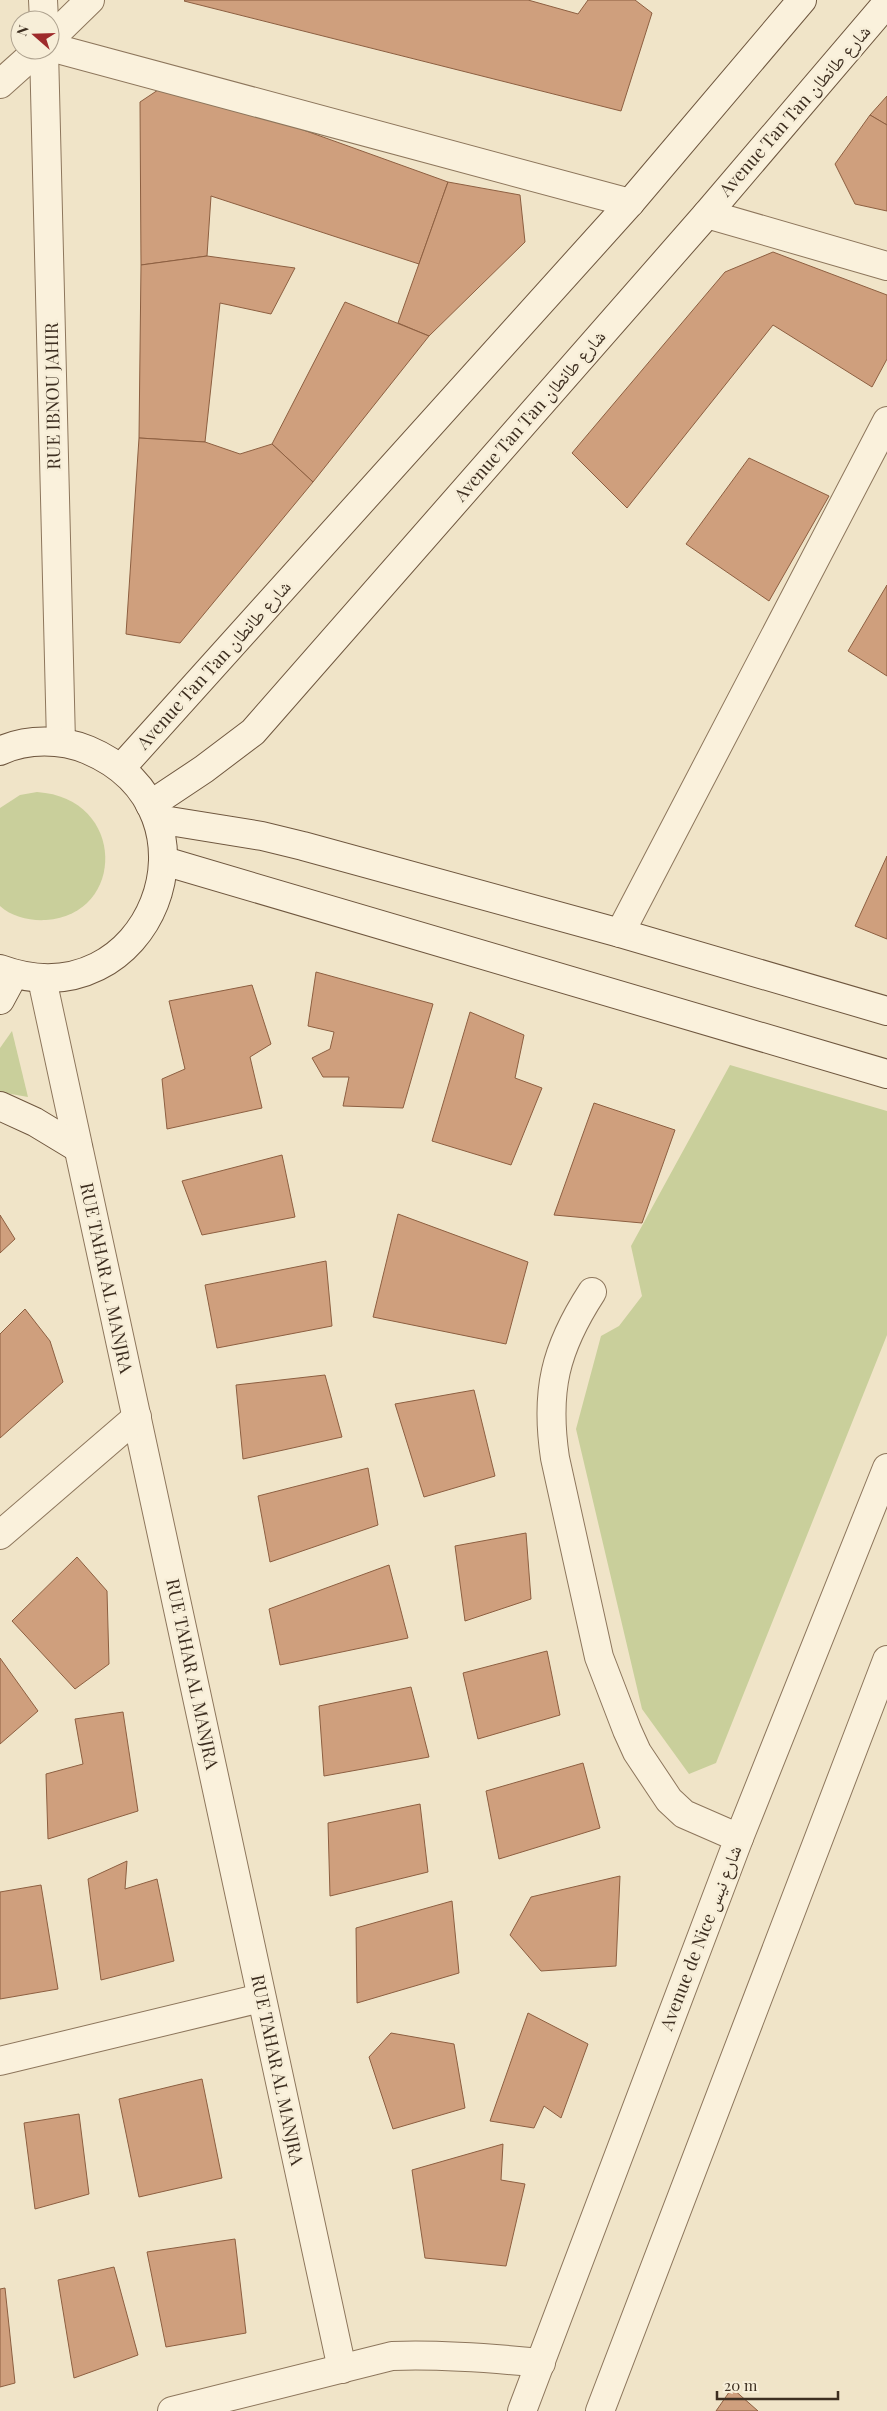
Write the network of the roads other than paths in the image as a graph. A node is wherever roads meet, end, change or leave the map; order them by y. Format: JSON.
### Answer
{"nodes":[{"id":1,"x":90,"y":0,"type":"edge"},
{"id":2,"x":802,"y":0,"type":"edge"},
{"id":3,"x":887,"y":4,"type":"edge"},
{"id":4,"x":60,"y":29,"type":"edge"},
{"id":5,"x":60,"y":49,"type":"edge"},
{"id":6,"x":27,"y":60,"type":"edge"},
{"id":7,"x":44,"y":60,"type":"edge"},
{"id":8,"x":0,"y":84,"type":"edge"},
{"id":9,"x":630,"y":204,"type":"junction"},
{"id":10,"x":706,"y":214,"type":"junction"},
{"id":11,"x":887,"y":266,"type":"edge"},
{"id":12,"x":887,"y":421,"type":"edge"},
{"id":13,"x":61,"y":742,"type":"junction"},
{"id":14,"x":0,"y":751,"type":"edge"},
{"id":15,"x":121,"y":768,"type":"junction"},
{"id":16,"x":154,"y":812,"type":"junction"},
{"id":17,"x":164,"y":861,"type":"junction"},
{"id":18,"x":620,"y":933,"type":"junction"},
{"id":19,"x":7,"y":972,"type":"edge"},
{"id":20,"x":42,"y":979,"type":"junction"},
{"id":21,"x":0,"y":1000,"type":"edge"},
{"id":22,"x":887,"y":1011,"type":"edge"},
{"id":23,"x":887,"y":1074,"type":"edge"},
{"id":24,"x":0,"y":1106,"type":"edge"},
{"id":25,"x":78,"y":1148,"type":"junction"},
{"id":26,"x":592,"y":1292,"type":"dead end"},
{"id":27,"x":137,"y":1417,"type":"junction"},
{"id":28,"x":887,"y":1468,"type":"edge"},
{"id":29,"x":0,"y":1536,"type":"edge"},
{"id":30,"x":887,"y":1660,"type":"edge"},
{"id":31,"x":739,"y":1838,"type":"junction"},
{"id":32,"x":261,"y":1998,"type":"junction"},
{"id":33,"x":0,"y":2061,"type":"edge"},
{"id":34,"x":541,"y":2363,"type":"junction"},
{"id":35,"x":342,"y":2369,"type":"junction"},
{"id":36,"x":172,"y":2411,"type":"edge"},
{"id":37,"x":522,"y":2411,"type":"edge"},
{"id":38,"x":600,"y":2411,"type":"edge"}],
"edges":[{"from":1,"to":4,"type":"street"},
{"from":2,"to":9,"type":"street","name":"Avenue Tan Tan شارع طانطان"},
{"from":3,"to":10,"type":"street","name":"Avenue Tan Tan شارع طانطان"},
{"from":5,"to":9,"type":"street"},
{"from":6,"to":8,"type":"street"},
{"from":7,"to":13,"type":"street","name":"RUE IBNOU JAHIR"},
{"from":9,"to":15,"type":"street","name":"Avenue Tan Tan شارع طانطان"},
{"from":10,"to":11,"type":"street"},
{"from":10,"to":16,"type":"street","name":"Avenue Tan Tan شارع طانطان"},
{"from":12,"to":18,"type":"street"},
{"from":13,"to":14,"type":"street"},
{"from":13,"to":15,"type":"street"},
{"from":15,"to":16,"type":"street"},
{"from":16,"to":17,"type":"street"},
{"from":16,"to":18,"type":"street"},
{"from":17,"to":20,"type":"street"},
{"from":17,"to":23,"type":"street"},
{"from":18,"to":22,"type":"street"},
{"from":19,"to":20,"type":"street"},
{"from":19,"to":21,"type":"street"},
{"from":20,"to":25,"type":"street","name":"RUE TAHAR AL MANJRA"},
{"from":24,"to":25,"type":"street"},
{"from":25,"to":27,"type":"street","name":"RUE TAHAR AL MANJRA"},
{"from":26,"to":31,"type":"street"},
{"from":27,"to":29,"type":"street"},
{"from":27,"to":32,"type":"street","name":"RUE TAHAR AL MANJRA"},
{"from":28,"to":31,"type":"street","name":"Avenue de Nice شارع نيس"},
{"from":30,"to":38,"type":"street"},
{"from":31,"to":34,"type":"street","name":"Avenue de Nice شارع نيس"},
{"from":32,"to":33,"type":"street"},
{"from":32,"to":35,"type":"street","name":"RUE TAHAR AL MANJRA"},
{"from":34,"to":35,"type":"street"},
{"from":34,"to":37,"type":"street","name":"Avenue de Nice شارع نيس"},
{"from":35,"to":36,"type":"street"}]}
